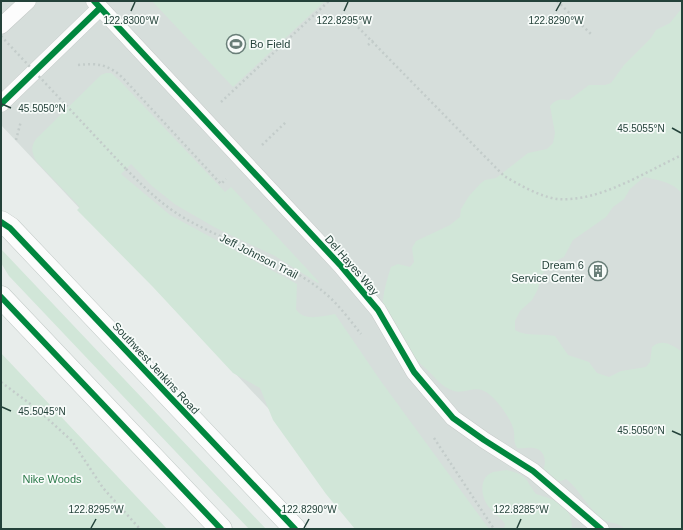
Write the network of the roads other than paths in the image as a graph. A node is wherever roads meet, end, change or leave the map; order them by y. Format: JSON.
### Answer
{"nodes":[{"id":1,"x":28,"y":1,"type":"edge"},
{"id":2,"x":97,"y":4,"type":"edge"},
{"id":3,"x":1,"y":26,"type":"edge"},
{"id":4,"x":1,"y":104,"type":"edge"},
{"id":5,"x":1,"y":222,"type":"edge"},
{"id":6,"x":1,"y":297,"type":"edge"},
{"id":7,"x":221,"y":529,"type":"edge"},
{"id":8,"x":296,"y":529,"type":"edge"},
{"id":9,"x":601,"y":529,"type":"edge"}],
"edges":[{"from":1,"to":3,"type":"lane"},
{"from":2,"to":4,"type":"lane"},
{"from":2,"to":9,"type":"lane","name":"Del Hayes Way"},
{"from":5,"to":8,"type":"main road","name":"Southwest Jenkins Road"},
{"from":6,"to":7,"type":"main road"}]}
